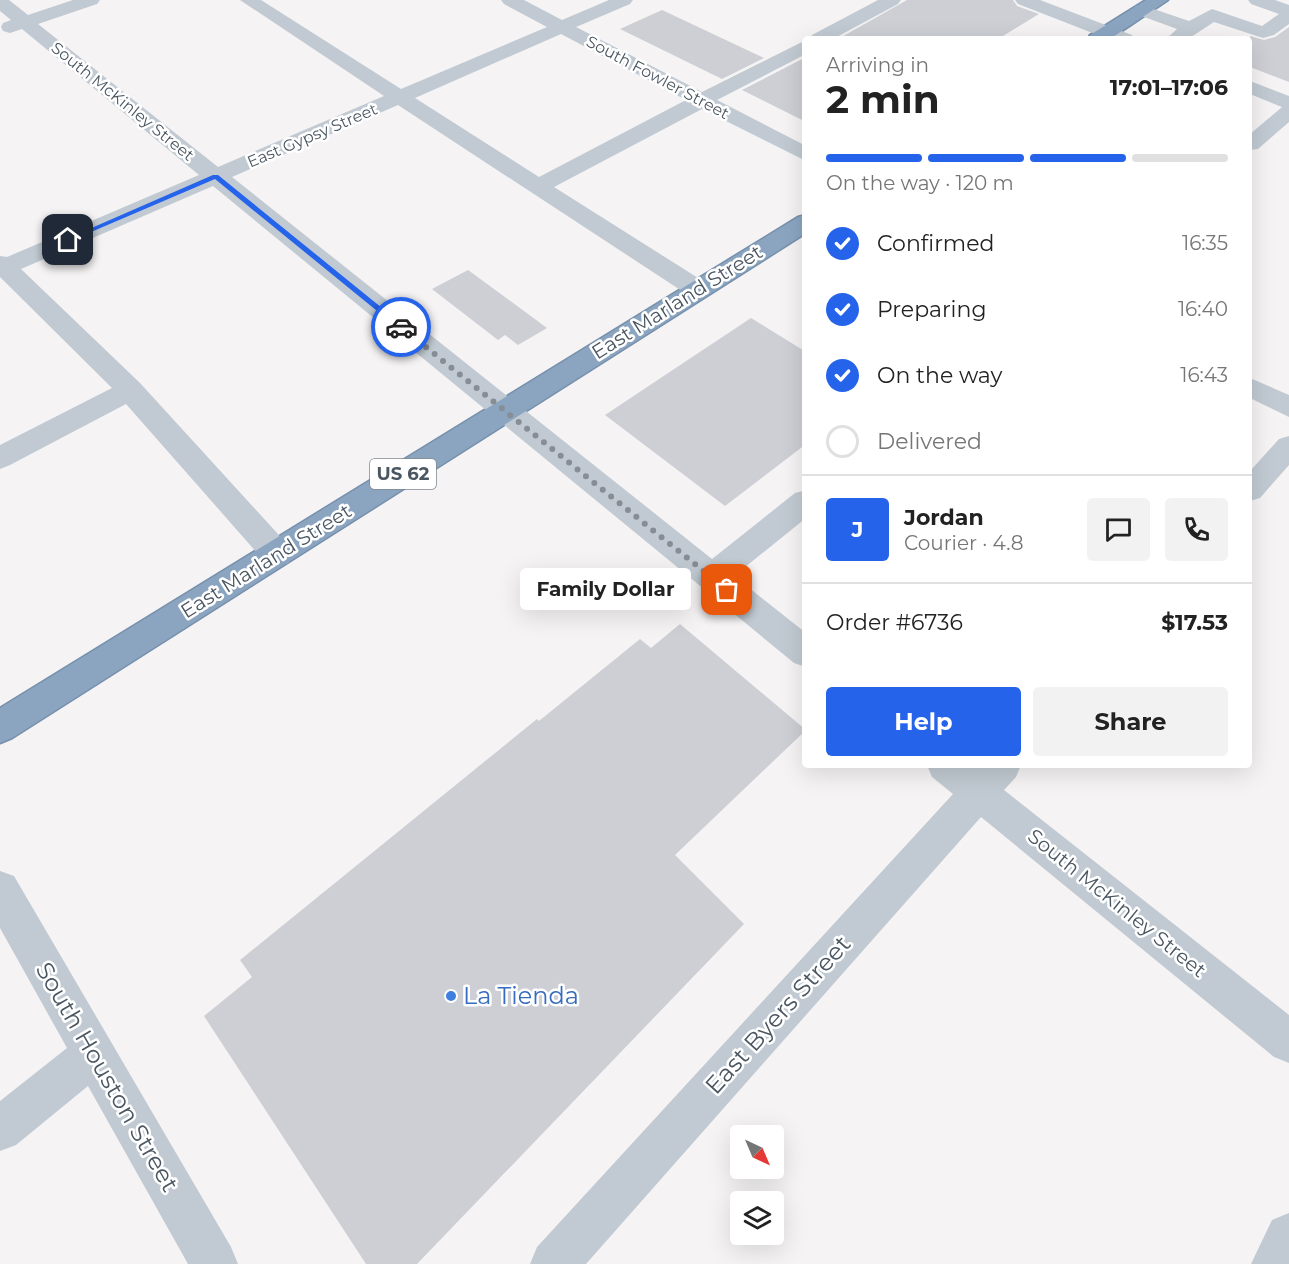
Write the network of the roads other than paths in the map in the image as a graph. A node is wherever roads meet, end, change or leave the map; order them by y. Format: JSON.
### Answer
{"nodes":[{"id":1,"x":91,"y":0,"type":"edge"},
{"id":2,"x":249,"y":0,"type":"edge"},
{"id":3,"x":510,"y":0,"type":"edge"},
{"id":4,"x":624,"y":0,"type":"edge"},
{"id":5,"x":892,"y":0,"type":"edge"},
{"id":6,"x":1024,"y":0,"type":"edge"},
{"id":7,"x":1159,"y":0,"type":"edge"},
{"id":8,"x":1257,"y":0,"type":"edge"},
{"id":9,"x":0,"y":2,"type":"edge"},
{"id":10,"x":1142,"y":10,"type":"junction"},
{"id":11,"x":1289,"y":13,"type":"edge"},
{"id":12,"x":25,"y":22,"type":"junction"},
{"id":13,"x":561,"y":27,"type":"junction"},
{"id":14,"x":1191,"y":28,"type":"junction"},
{"id":15,"x":0,"y":30,"type":"edge"},
{"id":16,"x":825,"y":36,"type":"edge"},
{"id":17,"x":1108,"y":36,"type":"edge"},
{"id":18,"x":1111,"y":36,"type":"edge"},
{"id":19,"x":1179,"y":36,"type":"edge"},
{"id":20,"x":802,"y":48,"type":"edge"},
{"id":21,"x":1252,"y":88,"type":"edge"},
{"id":22,"x":401,"y":96,"type":"junction"},
{"id":23,"x":703,"y":101,"type":"junction"},
{"id":24,"x":1289,"y":103,"type":"edge"},
{"id":25,"x":1289,"y":112,"type":"edge"},
{"id":26,"x":1252,"y":142,"type":"edge"},
{"id":27,"x":802,"y":153,"type":"edge"},
{"id":28,"x":216,"y":176,"type":"junction"},
{"id":29,"x":539,"y":186,"type":"junction"},
{"id":30,"x":802,"y":225,"type":"edge"},
{"id":31,"x":1,"y":267,"type":"edge"},
{"id":32,"x":698,"y":290,"type":"junction"},
{"id":33,"x":1252,"y":388,"type":"edge"},
{"id":34,"x":130,"y":390,"type":"junction"},
{"id":35,"x":1289,"y":407,"type":"edge"},
{"id":36,"x":504,"y":411,"type":"junction"},
{"id":37,"x":1289,"y":446,"type":"edge"},
{"id":38,"x":0,"y":458,"type":"edge"},
{"id":39,"x":1252,"y":488,"type":"edge"},
{"id":40,"x":802,"y":504,"type":"edge"},
{"id":41,"x":277,"y":554,"type":"junction"},
{"id":42,"x":711,"y":577,"type":"junction"},
{"id":43,"x":802,"y":650,"type":"edge"},
{"id":44,"x":0,"y":727,"type":"edge"},
{"id":45,"x":956,"y":768,"type":"edge"},
{"id":46,"x":991,"y":778,"type":"edge"},
{"id":47,"x":0,"y":890,"type":"edge"},
{"id":48,"x":1289,"y":1042,"type":"edge"},
{"id":49,"x":94,"y":1054,"type":"junction"},
{"id":50,"x":0,"y":1129,"type":"edge"},
{"id":51,"x":1289,"y":1237,"type":"edge"},
{"id":52,"x":214,"y":1264,"type":"edge"},
{"id":53,"x":554,"y":1264,"type":"edge"},
{"id":54,"x":1275,"y":1264,"type":"edge"}],
"edges":[{"from":1,"to":12,"type":"street"},
{"from":2,"to":22,"type":"street"},
{"from":3,"to":13,"type":"street","name":"South Fowler Street"},
{"from":4,"to":13,"type":"street","name":"East Gypsy Street"},
{"from":5,"to":16,"type":"street"},
{"from":6,"to":17,"type":"street"},
{"from":7,"to":10,"type":"highway"},
{"from":8,"to":11,"type":"street"},
{"from":9,"to":12,"type":"street","name":"South McKinley Street"},
{"from":10,"to":14,"type":"street"},
{"from":10,"to":18,"type":"highway"},
{"from":11,"to":14,"type":"street"},
{"from":12,"to":15,"type":"street"},
{"from":12,"to":28,"type":"street","name":"South McKinley Street"},
{"from":13,"to":22,"type":"street","name":"East Gypsy Street"},
{"from":13,"to":23,"type":"street","name":"South Fowler Street"},
{"from":14,"to":19,"type":"street"},
{"from":20,"to":23,"type":"street"},
{"from":21,"to":24,"type":"street"},
{"from":22,"to":28,"type":"street","name":"East Gypsy Street"},
{"from":22,"to":29,"type":"street"},
{"from":23,"to":27,"type":"street","name":"South Fowler Street"},
{"from":23,"to":29,"type":"street"},
{"from":25,"to":26,"type":"street"},
{"from":28,"to":31,"type":"street","name":"East Gypsy Street"},
{"from":28,"to":36,"type":"street","name":"South McKinley Street"},
{"from":29,"to":32,"type":"street"},
{"from":30,"to":32,"type":"highway","name":"East Marland Street","number":"US 62"},
{"from":31,"to":34,"type":"street"},
{"from":32,"to":36,"type":"highway","name":"East Marland Street","number":"US 62"},
{"from":33,"to":35,"type":"street"},
{"from":34,"to":38,"type":"street"},
{"from":34,"to":41,"type":"street"},
{"from":36,"to":41,"type":"highway","name":"East Marland Street","number":"US 62"},
{"from":36,"to":42,"type":"street","name":"South McKinley Street"},
{"from":37,"to":39,"type":"street"},
{"from":40,"to":42,"type":"street"},
{"from":41,"to":44,"type":"highway","name":"East Marland Street","number":"US 62"},
{"from":42,"to":43,"type":"street","name":"South McKinley Street"},
{"from":45,"to":46,"type":"street","name":"South McKinley Street"},
{"from":46,"to":48,"type":"street","name":"South McKinley Street"},
{"from":46,"to":53,"type":"street","name":"East Byers Street"},
{"from":47,"to":49,"type":"street","name":"South Houston Street"},
{"from":49,"to":50,"type":"street"},
{"from":49,"to":52,"type":"street","name":"South Houston Street"},
{"from":51,"to":54,"type":"street"}]}
